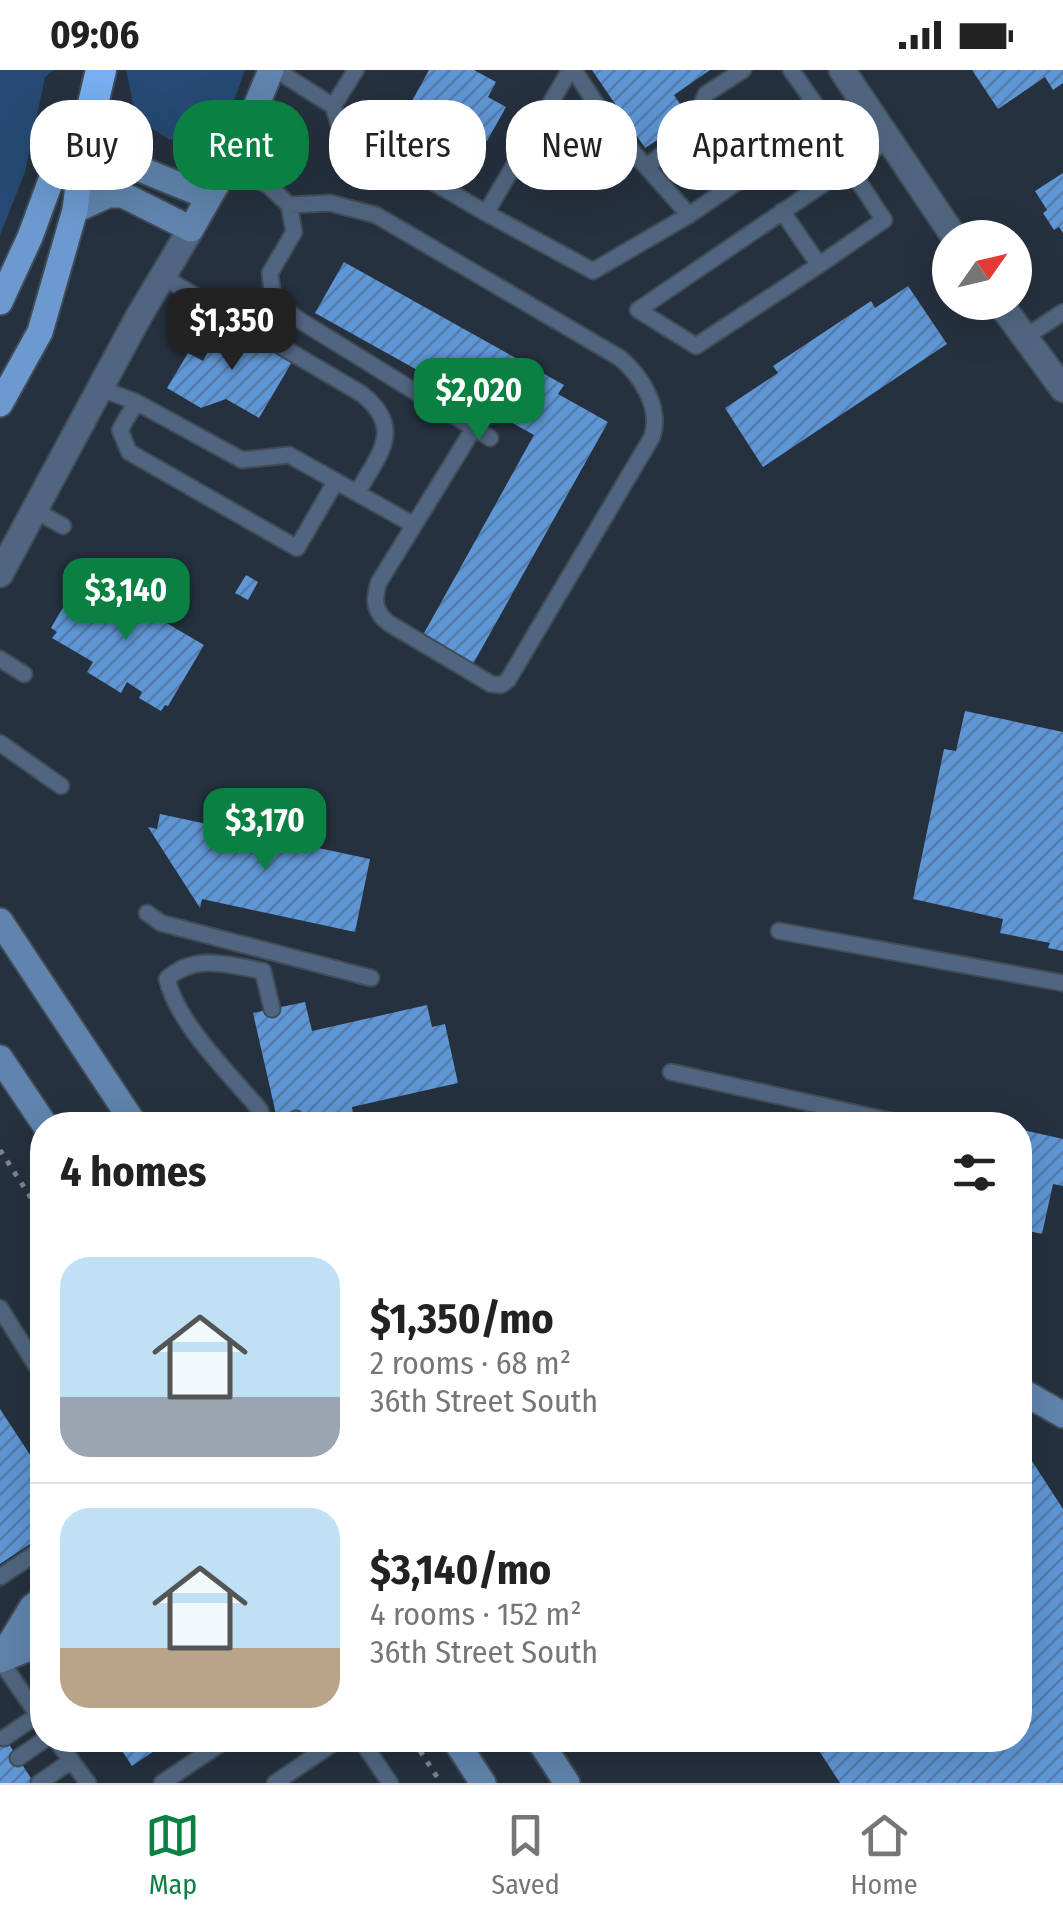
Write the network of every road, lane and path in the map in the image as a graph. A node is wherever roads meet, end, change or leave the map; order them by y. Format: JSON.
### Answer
{"nodes":[{"id":1,"x":102,"y":70,"type":"edge"},
{"id":2,"x":273,"y":70,"type":"edge"},
{"id":3,"x":356,"y":70,"type":"edge"},
{"id":4,"x":743,"y":70,"type":"edge"},
{"id":5,"x":791,"y":70,"type":"edge"},
{"id":6,"x":842,"y":70,"type":"edge"},
{"id":7,"x":565,"y":72,"type":"edge"},
{"id":8,"x":94,"y":100,"type":"edge"},
{"id":9,"x":260,"y":100,"type":"edge"},
{"id":10,"x":337,"y":100,"type":"edge"},
{"id":11,"x":329,"y":104,"type":"edge"},
{"id":12,"x":888,"y":140,"type":"junction"},
{"id":13,"x":879,"y":146,"type":"edge"},
{"id":14,"x":647,"y":166,"type":"junction"},
{"id":15,"x":153,"y":174,"type":"edge"},
{"id":16,"x":48,"y":190,"type":"edge"},
{"id":17,"x":78,"y":190,"type":"edge"},
{"id":18,"x":213,"y":190,"type":"edge"},
{"id":19,"x":274,"y":190,"type":"edge"},
{"id":20,"x":445,"y":190,"type":"edge"},
{"id":21,"x":813,"y":190,"type":"edge"},
{"id":22,"x":865,"y":190,"type":"edge"},
{"id":23,"x":209,"y":197,"type":"junction"},
{"id":24,"x":290,"y":206,"type":"junction"},
{"id":25,"x":75,"y":210,"type":"junction"},
{"id":26,"x":782,"y":211,"type":"junction"},
{"id":27,"x":486,"y":214,"type":"junction"},
{"id":28,"x":689,"y":215,"type":"junction"},
{"id":29,"x":943,"y":220,"type":"edge"},
{"id":30,"x":191,"y":229,"type":"junction"},
{"id":31,"x":819,"y":265,"type":"junction"},
{"id":32,"x":163,"y":277,"type":"junction"},
{"id":33,"x":0,"y":302,"type":"edge"},
{"id":34,"x":1063,"y":312,"type":"edge"},
{"id":35,"x":1012,"y":320,"type":"edge"},
{"id":36,"x":1024,"y":338,"type":"junction"},
{"id":37,"x":102,"y":389,"type":"junction"},
{"id":38,"x":1063,"y":389,"type":"edge"},
{"id":39,"x":136,"y":402,"type":"junction"},
{"id":40,"x":0,"y":404,"type":"edge"},
{"id":41,"x":474,"y":428,"type":"junction"},
{"id":42,"x":490,"y":438,"type":"dead end"},
{"id":43,"x":336,"y":481,"type":"junction"},
{"id":44,"x":357,"y":494,"type":"junction"},
{"id":45,"x":36,"y":510,"type":"junction"},
{"id":46,"x":414,"y":525,"type":"junction"},
{"id":47,"x":63,"y":526,"type":"dead end"},
{"id":48,"x":0,"y":574,"type":"edge"},
{"id":49,"x":0,"y":659,"type":"edge"},
{"id":50,"x":24,"y":674,"type":"dead end"},
{"id":51,"x":0,"y":743,"type":"edge"},
{"id":52,"x":60,"y":786,"type":"dead end"},
{"id":53,"x":147,"y":913,"type":"dead end"},
{"id":54,"x":0,"y":920,"type":"edge"},
{"id":55,"x":779,"y":931,"type":"dead end"},
{"id":56,"x":370,"y":978,"type":"dead end"},
{"id":57,"x":1063,"y":982,"type":"edge"},
{"id":58,"x":272,"y":1010,"type":"dead end"},
{"id":59,"x":0,"y":1058,"type":"edge"},
{"id":60,"x":671,"y":1072,"type":"dead end"},
{"id":61,"x":36,"y":1112,"type":"edge"},
{"id":62,"x":126,"y":1112,"type":"edge"},
{"id":63,"x":261,"y":1112,"type":"edge"},
{"id":64,"x":854,"y":1112,"type":"edge"},
{"id":65,"x":0,"y":1150,"type":"edge"},
{"id":66,"x":30,"y":1196,"type":"edge"},
{"id":67,"x":0,"y":1308,"type":"edge"},
{"id":68,"x":30,"y":1355,"type":"edge"},
{"id":69,"x":1032,"y":1397,"type":"edge"},
{"id":70,"x":1063,"y":1415,"type":"edge"},
{"id":71,"x":30,"y":1558,"type":"edge"},
{"id":72,"x":0,"y":1577,"type":"edge"},
{"id":73,"x":30,"y":1610,"type":"edge"},
{"id":74,"x":30,"y":1648,"type":"edge"},
{"id":75,"x":0,"y":1660,"type":"edge"},
{"id":76,"x":30,"y":1698,"type":"edge"},
{"id":77,"x":30,"y":1717,"type":"edge"},
{"id":78,"x":4,"y":1738,"type":"dead end"},
{"id":79,"x":30,"y":1750,"type":"edge"},
{"id":80,"x":65,"y":1752,"type":"edge"},
{"id":81,"x":208,"y":1752,"type":"edge"},
{"id":82,"x":317,"y":1752,"type":"edge"},
{"id":83,"x":369,"y":1752,"type":"edge"},
{"id":84,"x":421,"y":1752,"type":"edge"},
{"id":85,"x":463,"y":1752,"type":"edge"},
{"id":86,"x":546,"y":1752,"type":"edge"},
{"id":87,"x":18,"y":1758,"type":"dead end"},
{"id":88,"x":71,"y":1761,"type":"junction"},
{"id":89,"x":39,"y":1783,"type":"edge"},
{"id":90,"x":88,"y":1783,"type":"edge"},
{"id":91,"x":162,"y":1783,"type":"edge"},
{"id":92,"x":275,"y":1783,"type":"edge"},
{"id":93,"x":390,"y":1783,"type":"edge"},
{"id":94,"x":441,"y":1783,"type":"edge"},
{"id":95,"x":483,"y":1783,"type":"edge"},
{"id":96,"x":567,"y":1783,"type":"edge"}],
"edges":[{"from":1,"to":8,"type":"highway"},
{"from":2,"to":9,"type":"street"},
{"from":2,"to":11,"type":"lane"},
{"from":3,"to":10,"type":"lane"},
{"from":4,"to":14,"type":"lane"},
{"from":5,"to":28,"type":"lane"},
{"from":6,"to":12,"type":"street"},
{"from":7,"to":14,"type":"lane"},
{"from":7,"to":27,"type":"lane"},
{"from":12,"to":13,"type":"lane"},
{"from":12,"to":29,"type":"street"},
{"from":14,"to":28,"type":"lane"},
{"from":15,"to":23,"type":"street"},
{"from":16,"to":33,"type":"main road"},
{"from":17,"to":25,"type":"main road"},
{"from":18,"to":23,"type":"street"},
{"from":19,"to":24,"type":"lane"},
{"from":20,"to":27,"type":"lane"},
{"from":21,"to":26,"type":"lane"},
{"from":22,"to":31,"type":"lane"},
{"from":23,"to":30,"type":"street"},
{"from":24,"to":41,"type":"lane"},
{"from":24,"to":46,"type":"lane"},
{"from":25,"to":30,"type":"street"},
{"from":25,"to":40,"type":"main road"},
{"from":26,"to":31,"type":"lane"},
{"from":26,"to":31,"type":"lane"},
{"from":27,"to":28,"type":"lane"},
{"from":30,"to":32,"type":"street"},
{"from":32,"to":37,"type":"street"},
{"from":32,"to":44,"type":"lane"},
{"from":34,"to":36,"type":"lane"},
{"from":35,"to":36,"type":"street"},
{"from":36,"to":38,"type":"street"},
{"from":37,"to":39,"type":"lane"},
{"from":37,"to":45,"type":"street"},
{"from":39,"to":43,"type":"lane"},
{"from":39,"to":43,"type":"lane"},
{"from":41,"to":42,"type":"lane"},
{"from":41,"to":46,"type":"lane"},
{"from":43,"to":44,"type":"lane"},
{"from":44,"to":46,"type":"lane"},
{"from":45,"to":47,"type":"lane"},
{"from":45,"to":48,"type":"street"},
{"from":49,"to":50,"type":"lane"},
{"from":51,"to":52,"type":"lane"},
{"from":53,"to":56,"type":"lane"},
{"from":54,"to":62,"type":"street"},
{"from":55,"to":57,"type":"lane"},
{"from":58,"to":63,"type":"lane"},
{"from":59,"to":61,"type":"street"},
{"from":60,"to":64,"type":"lane"},
{"from":65,"to":66,"type":"path"},
{"from":67,"to":68,"type":"lane"},
{"from":69,"to":70,"type":"street"},
{"from":71,"to":72,"type":"lane"},
{"from":73,"to":75,"type":"street"},
{"from":74,"to":75,"type":"street"},
{"from":75,"to":76,"type":"lane"},
{"from":77,"to":78,"type":"lane"},
{"from":79,"to":87,"type":"lane"},
{"from":80,"to":88,"type":"lane"},
{"from":81,"to":91,"type":"lane"},
{"from":82,"to":92,"type":"lane"},
{"from":83,"to":93,"type":"lane"},
{"from":84,"to":94,"type":"path"},
{"from":85,"to":95,"type":"street"},
{"from":86,"to":96,"type":"street"},
{"from":88,"to":89,"type":"lane"},
{"from":88,"to":90,"type":"lane"}]}
